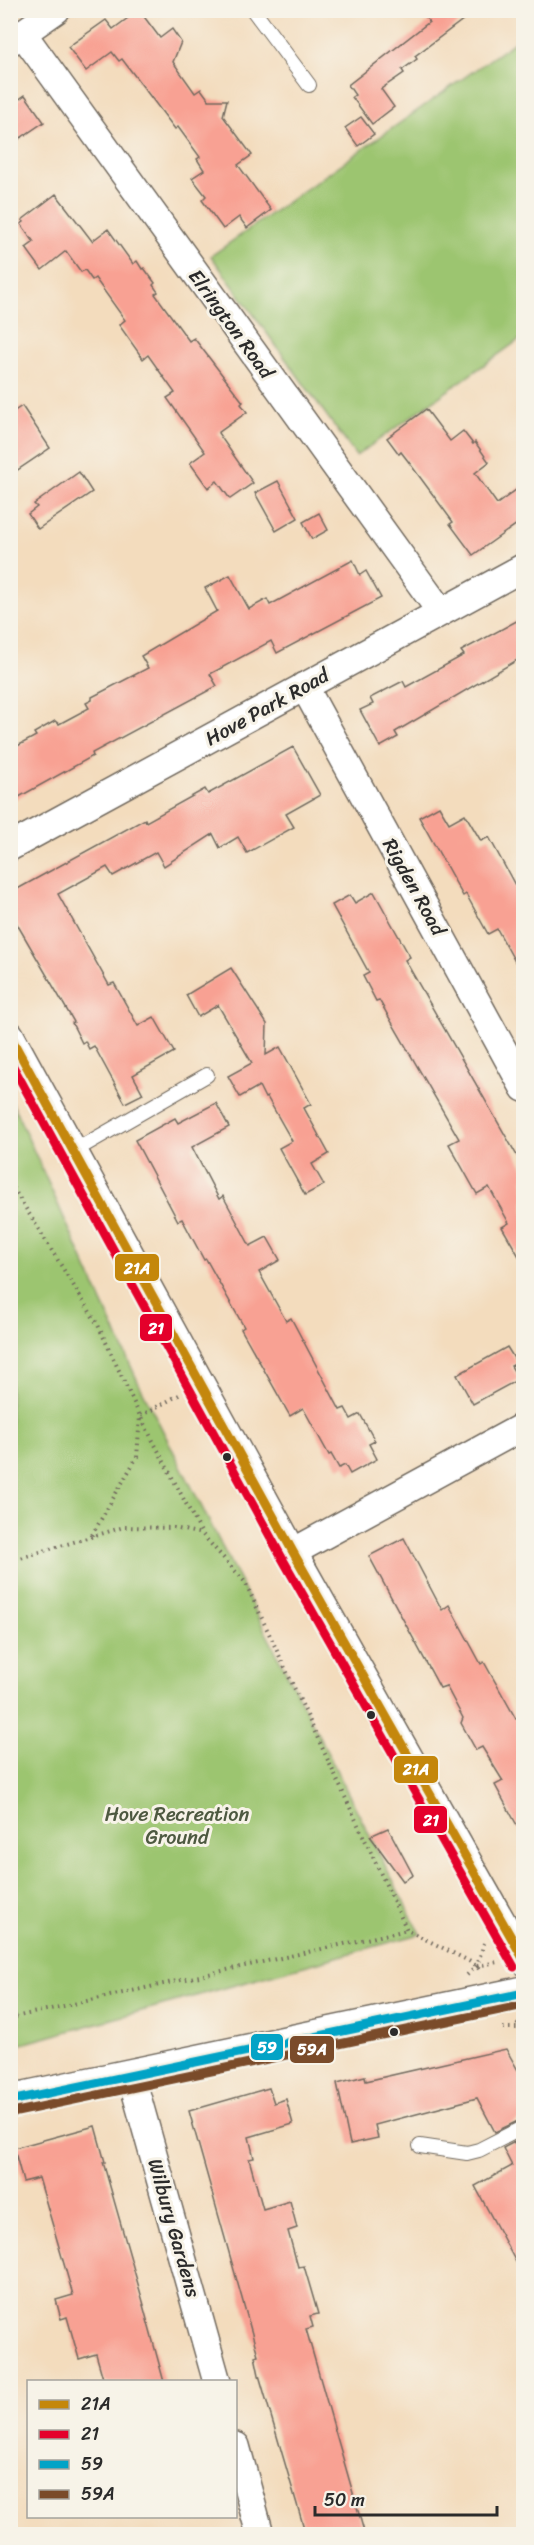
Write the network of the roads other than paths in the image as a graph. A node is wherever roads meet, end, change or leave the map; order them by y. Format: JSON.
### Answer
{"nodes":[{"id":1,"x":56,"y":10,"type":"edge"},
{"id":2,"x":253,"y":10,"type":"edge"},
{"id":3,"x":17,"y":38,"type":"edge"},
{"id":4,"x":309,"y":86,"type":"dead end"},
{"id":5,"x":524,"y":567,"type":"edge"},
{"id":6,"x":441,"y":612,"type":"junction"},
{"id":7,"x":304,"y":686,"type":"junction"},
{"id":8,"x":10,"y":847,"type":"edge"},
{"id":9,"x":10,"y":1035,"type":"edge"},
{"id":10,"x":207,"y":1075,"type":"dead end"},
{"id":11,"x":524,"y":1088,"type":"edge"},
{"id":12,"x":74,"y":1151,"type":"junction"},
{"id":13,"x":524,"y":1426,"type":"edge"},
{"id":14,"x":293,"y":1552,"type":"junction"},
{"id":15,"x":524,"y":1960,"type":"edge"},
{"id":16,"x":524,"y":1993,"type":"edge"},
{"id":17,"x":131,"y":2075,"type":"junction"},
{"id":18,"x":10,"y":2101,"type":"edge"},
{"id":19,"x":524,"y":2127,"type":"edge"},
{"id":20,"x":420,"y":2146,"type":"dead end"},
{"id":21,"x":216,"y":2380,"type":"edge"},
{"id":22,"x":237,"y":2450,"type":"edge"},
{"id":23,"x":260,"y":2535,"type":"edge"}],
"edges":[{"from":1,"to":3,"type":"street"},
{"from":2,"to":4,"type":"lane"},
{"from":3,"to":6,"type":"street","name":"Elrington Road"},
{"from":5,"to":6,"type":"street","name":"Hove Park Road"},
{"from":6,"to":7,"type":"street","name":"Hove Park Road"},
{"from":7,"to":8,"type":"street","name":"Hove Park Road"},
{"from":7,"to":11,"type":"street","name":"Rigden Road"},
{"from":9,"to":12,"type":"street"},
{"from":10,"to":12,"type":"lane"},
{"from":12,"to":14,"type":"street"},
{"from":13,"to":14,"type":"street"},
{"from":14,"to":15,"type":"street"},
{"from":16,"to":17,"type":"main road"},
{"from":17,"to":18,"type":"main road"},
{"from":17,"to":21,"type":"street","name":"Wilbury Gardens"},
{"from":19,"to":20,"type":"lane"},
{"from":22,"to":23,"type":"street"}]}
